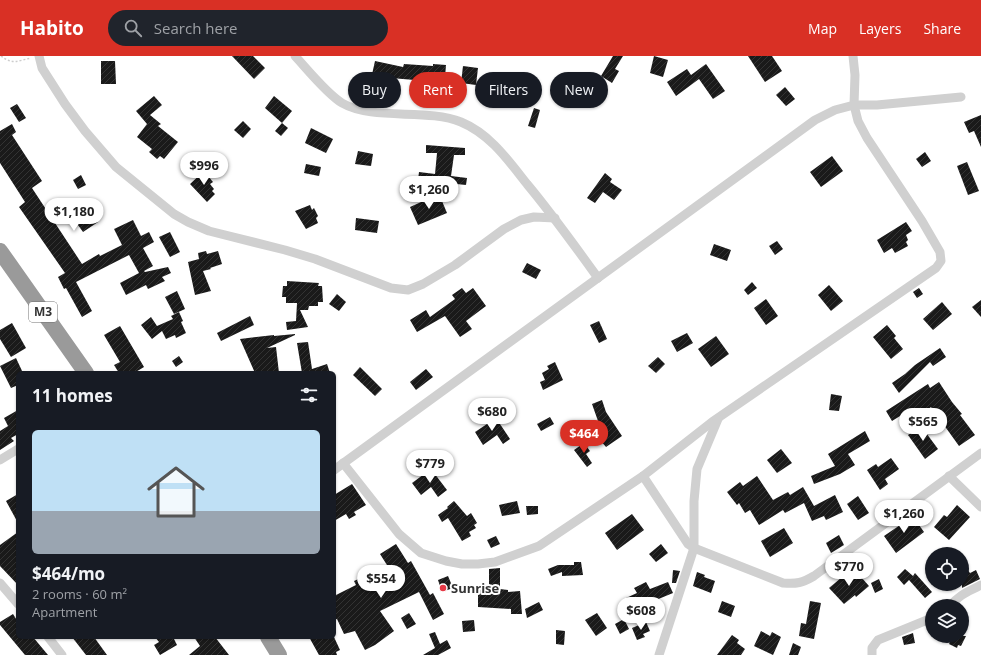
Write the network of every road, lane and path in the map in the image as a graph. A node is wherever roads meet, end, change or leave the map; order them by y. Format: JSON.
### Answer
{"nodes":[{"id":1,"x":1,"y":56,"type":"edge"},
{"id":2,"x":39,"y":56,"type":"edge"},
{"id":3,"x":294,"y":56,"type":"edge"},
{"id":4,"x":853,"y":56,"type":"edge"},
{"id":5,"x":961,"y":97,"type":"dead end"},
{"id":6,"x":854,"y":105,"type":"junction"},
{"id":7,"x":555,"y":218,"type":"junction"},
{"id":8,"x":0,"y":251,"type":"edge"},
{"id":9,"x":598,"y":278,"type":"junction"},
{"id":10,"x":85,"y":371,"type":"edge"},
{"id":11,"x":719,"y":418,"type":"junction"},
{"id":12,"x":16,"y":450,"type":"edge"},
{"id":13,"x":981,"y":453,"type":"edge"},
{"id":14,"x":0,"y":460,"type":"edge"},
{"id":15,"x":343,"y":464,"type":"junction"},
{"id":16,"x":336,"y":469,"type":"edge"},
{"id":17,"x":643,"y":476,"type":"junction"},
{"id":18,"x":949,"y":476,"type":"junction"},
{"id":19,"x":981,"y":507,"type":"edge"},
{"id":20,"x":694,"y":548,"type":"junction"},
{"id":21,"x":0,"y":583,"type":"edge"},
{"id":22,"x":981,"y":585,"type":"edge"},
{"id":23,"x":956,"y":599,"type":"edge"},
{"id":24,"x":16,"y":602,"type":"edge"},
{"id":25,"x":925,"y":621,"type":"edge"},
{"id":26,"x":50,"y":639,"type":"edge"},
{"id":27,"x":269,"y":639,"type":"edge"},
{"id":28,"x":62,"y":655,"type":"edge"},
{"id":29,"x":279,"y":655,"type":"edge"},
{"id":30,"x":660,"y":655,"type":"edge"},
{"id":31,"x":872,"y":655,"type":"edge"}],
"edges":[{"from":1,"to":2,"type":"path"},
{"from":2,"to":7,"type":"street"},
{"from":3,"to":7,"type":"street"},
{"from":4,"to":6,"type":"street"},
{"from":5,"to":6,"type":"street"},
{"from":6,"to":9,"type":"street"},
{"from":6,"to":11,"type":"street"},
{"from":7,"to":9,"type":"street"},
{"from":8,"to":10,"type":"highway","number":"M3"},
{"from":9,"to":15,"type":"street"},
{"from":11,"to":17,"type":"street"},
{"from":11,"to":20,"type":"street"},
{"from":12,"to":14,"type":"street"},
{"from":13,"to":18,"type":"street"},
{"from":15,"to":16,"type":"street"},
{"from":15,"to":17,"type":"street"},
{"from":17,"to":20,"type":"street"},
{"from":18,"to":19,"type":"street"},
{"from":18,"to":20,"type":"street"},
{"from":20,"to":30,"type":"street"},
{"from":21,"to":24,"type":"street"},
{"from":22,"to":23,"type":"street"},
{"from":25,"to":31,"type":"street"},
{"from":26,"to":28,"type":"street"},
{"from":27,"to":29,"type":"highway"}]}
